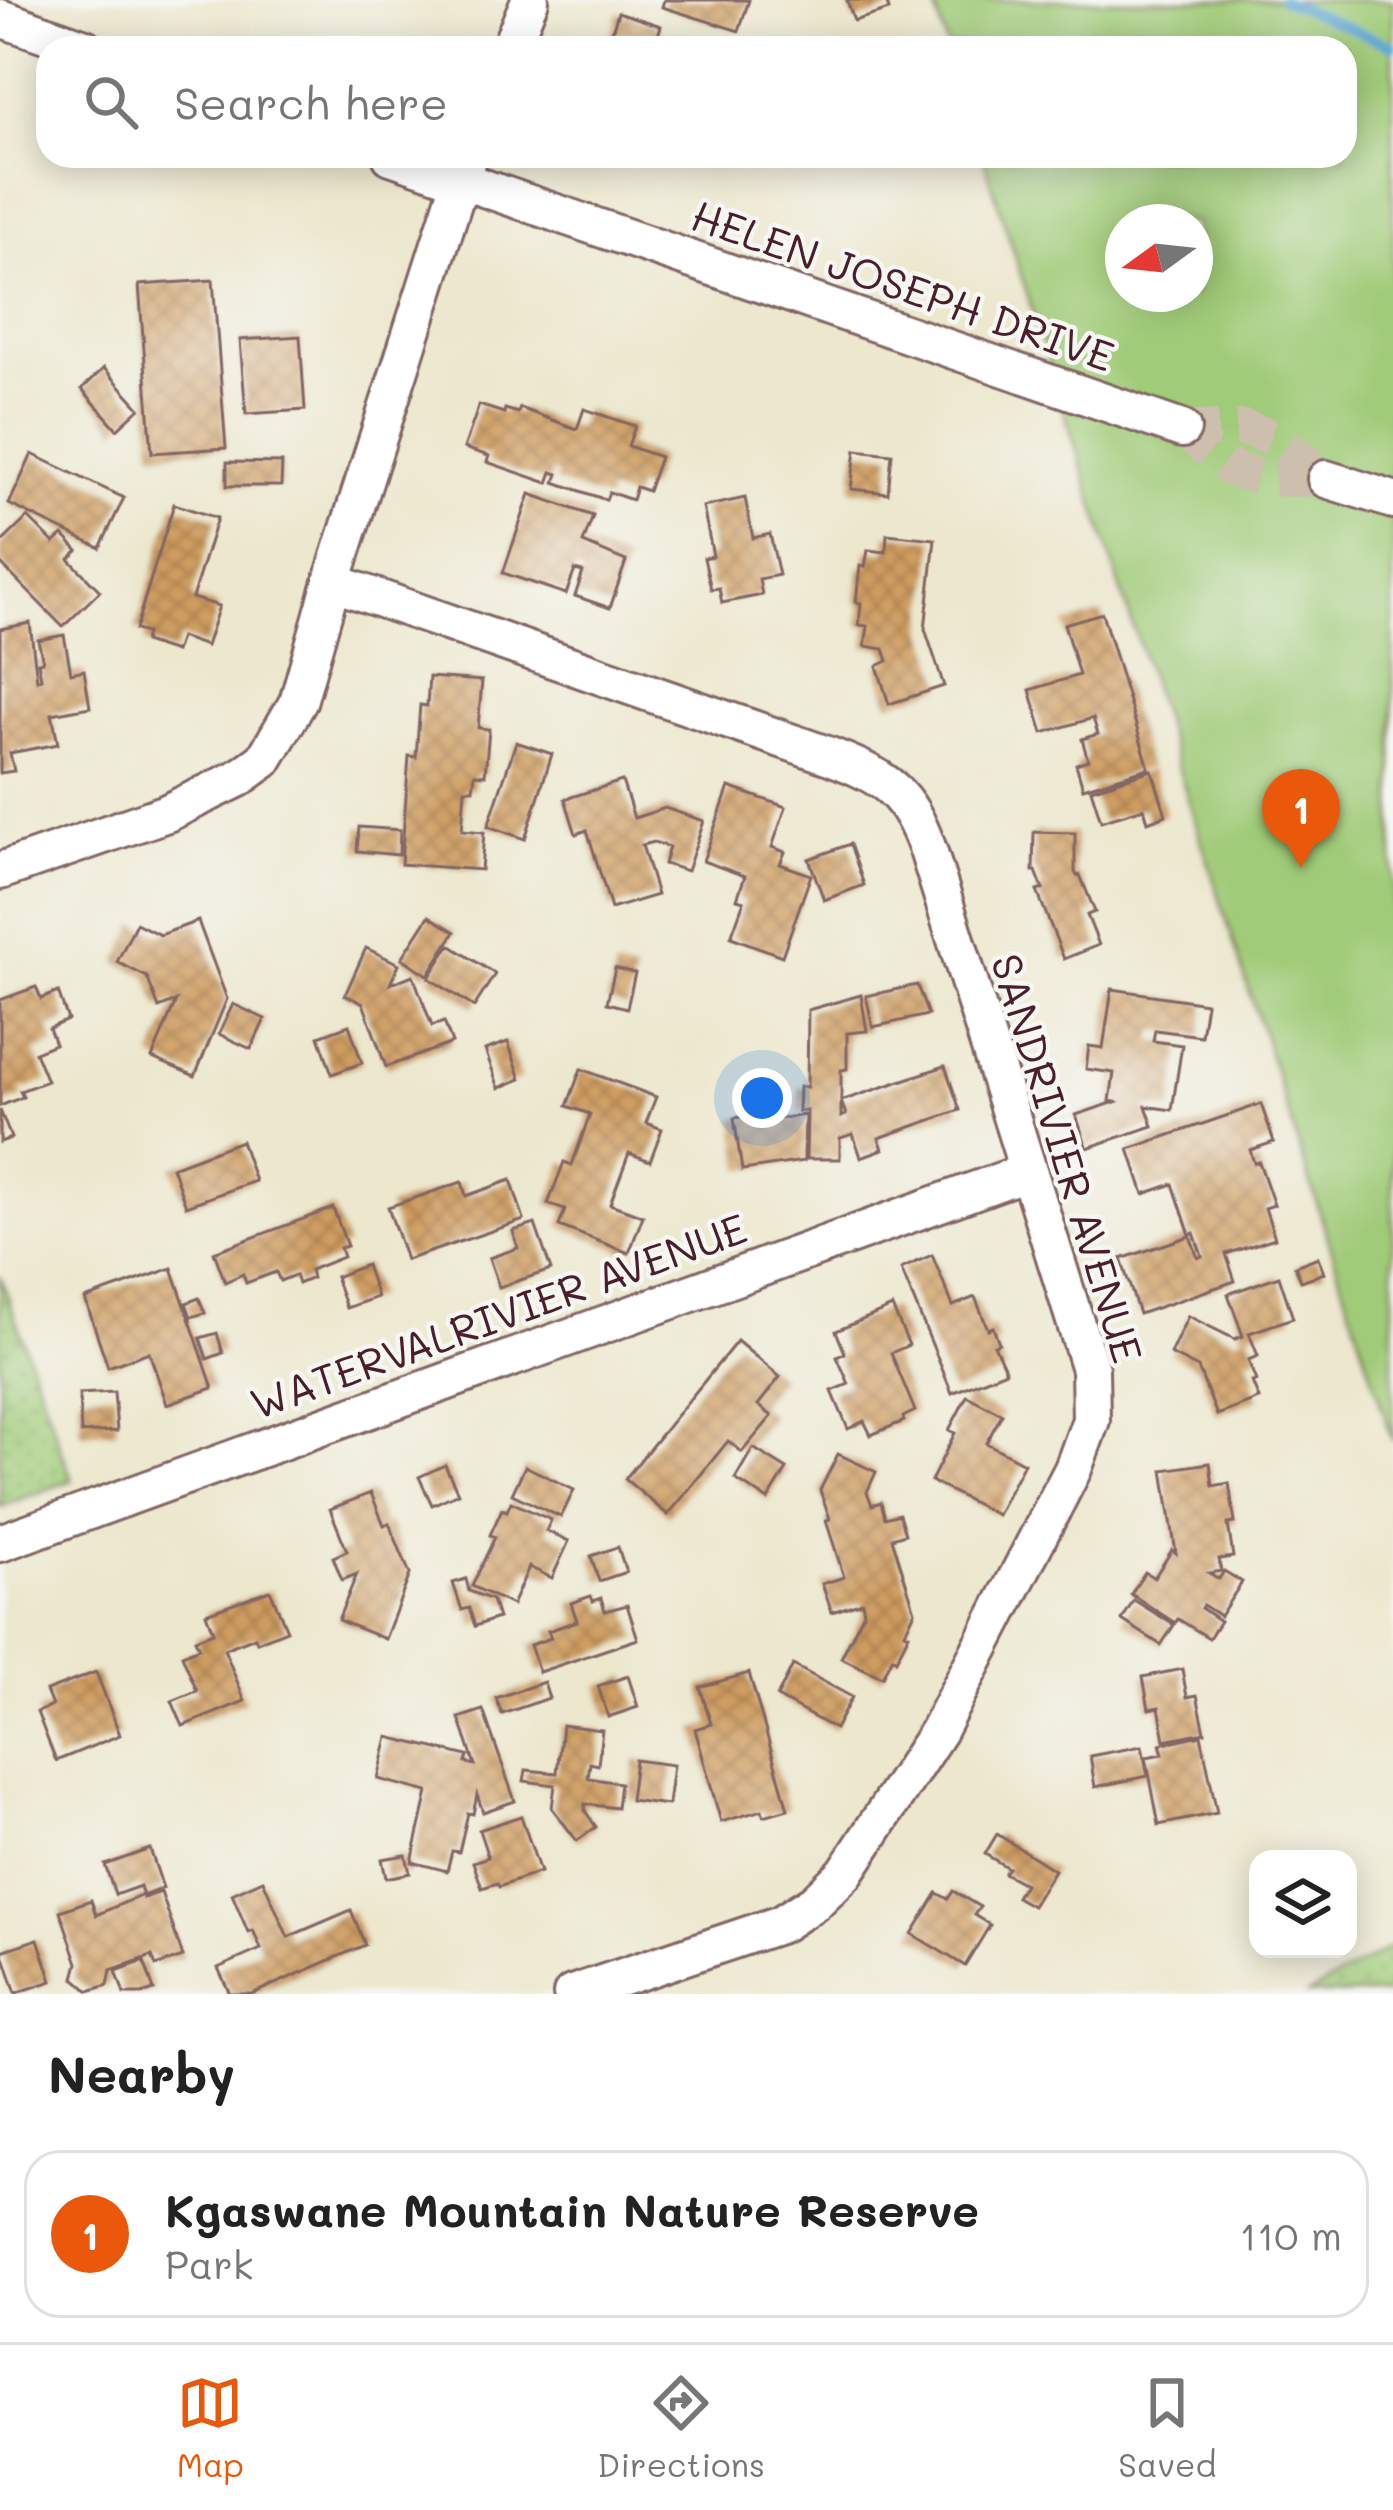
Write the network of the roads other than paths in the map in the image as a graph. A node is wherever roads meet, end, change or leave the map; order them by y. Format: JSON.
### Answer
{"nodes":[{"id":1,"x":530,"y":0,"type":"edge"},
{"id":2,"x":0,"y":18,"type":"edge"},
{"id":3,"x":51,"y":36,"type":"edge"},
{"id":4,"x":516,"y":36,"type":"edge"},
{"id":5,"x":464,"y":168,"type":"edge"},
{"id":6,"x":1182,"y":429,"type":"tunnel mouth"},
{"id":7,"x":1326,"y":479,"type":"dead end"},
{"id":8,"x":1393,"y":500,"type":"edge"},
{"id":9,"x":332,"y":582,"type":"junction"},
{"id":10,"x":0,"y":872,"type":"edge"},
{"id":11,"x":1026,"y":1172,"type":"junction"},
{"id":12,"x":0,"y":1543,"type":"edge"},
{"id":13,"x":572,"y":1994,"type":"edge"}],
"edges":[{"from":1,"to":4,"type":"street"},
{"from":2,"to":3,"type":"street"},
{"from":5,"to":6,"type":"street","name":"HELEN JOSEPH DRIVE"},
{"from":5,"to":9,"type":"street"},
{"from":7,"to":8,"type":"street"},
{"from":9,"to":10,"type":"street"},
{"from":9,"to":11,"type":"street","name":"SANDRIVIER AVENUE"},
{"from":11,"to":12,"type":"street","name":"WATERVALRIVIER AVENUE"},
{"from":11,"to":13,"type":"street","name":"SANDRIVIER AVENUE"}]}
